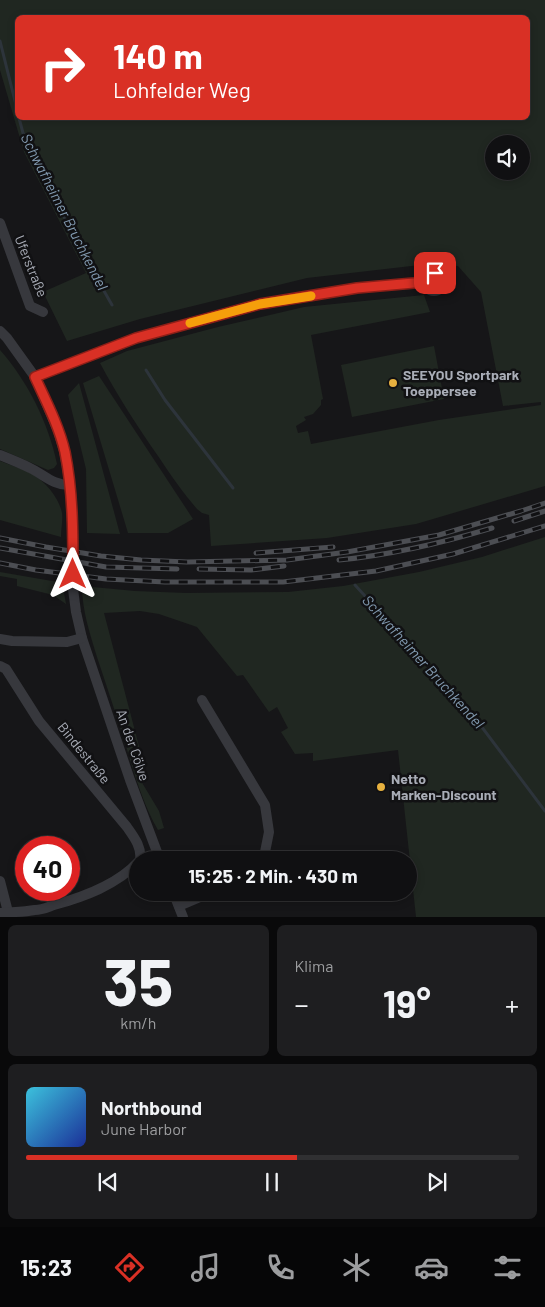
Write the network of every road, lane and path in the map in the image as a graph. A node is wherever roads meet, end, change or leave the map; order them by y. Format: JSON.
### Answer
{"nodes":[{"id":1,"x":0,"y":223,"type":"edge"},
{"id":2,"x":425,"y":282,"type":"dead end"},
{"id":3,"x":43,"y":312,"type":"dead end"},
{"id":4,"x":0,"y":331,"type":"edge"},
{"id":5,"x":35,"y":377,"type":"junction"},
{"id":6,"x":0,"y":455,"type":"edge"},
{"id":7,"x":70,"y":485,"type":"junction"},
{"id":8,"x":82,"y":638,"type":"junction"},
{"id":9,"x":4,"y":640,"type":"edge"},
{"id":10,"x":0,"y":666,"type":"edge"},
{"id":11,"x":202,"y":700,"type":"dead end"},
{"id":12,"x":140,"y":851,"type":"edge"},
{"id":13,"x":157,"y":851,"type":"edge"},
{"id":14,"x":265,"y":851,"type":"edge"},
{"id":15,"x":129,"y":871,"type":"edge"},
{"id":16,"x":0,"y":881,"type":"edge"},
{"id":17,"x":177,"y":901,"type":"edge"},
{"id":18,"x":191,"y":901,"type":"edge"},
{"id":19,"x":179,"y":906,"type":"junction"},
{"id":20,"x":4,"y":912,"type":"edge"},
{"id":21,"x":183,"y":917,"type":"edge"}],
"edges":[{"from":1,"to":3,"type":"street","name":"Uferstraße"},
{"from":2,"to":5,"type":"street"},
{"from":4,"to":5,"type":"street","name":"An der Cölve"},
{"from":5,"to":7,"type":"street","name":"An der Cölve"},
{"from":6,"to":7,"type":"street"},
{"from":7,"to":8,"type":"street","name":"An der Cölve"},
{"from":8,"to":9,"type":"street"},
{"from":8,"to":13,"type":"street","name":"An der Cölve"},
{"from":10,"to":12,"type":"street","name":"Bindestraße"},
{"from":11,"to":14,"type":"street"},
{"from":15,"to":20,"type":"street"},
{"from":16,"to":20,"type":"street"},
{"from":17,"to":19,"type":"street"},
{"from":18,"to":19,"type":"street"},
{"from":19,"to":21,"type":"street"}]}
